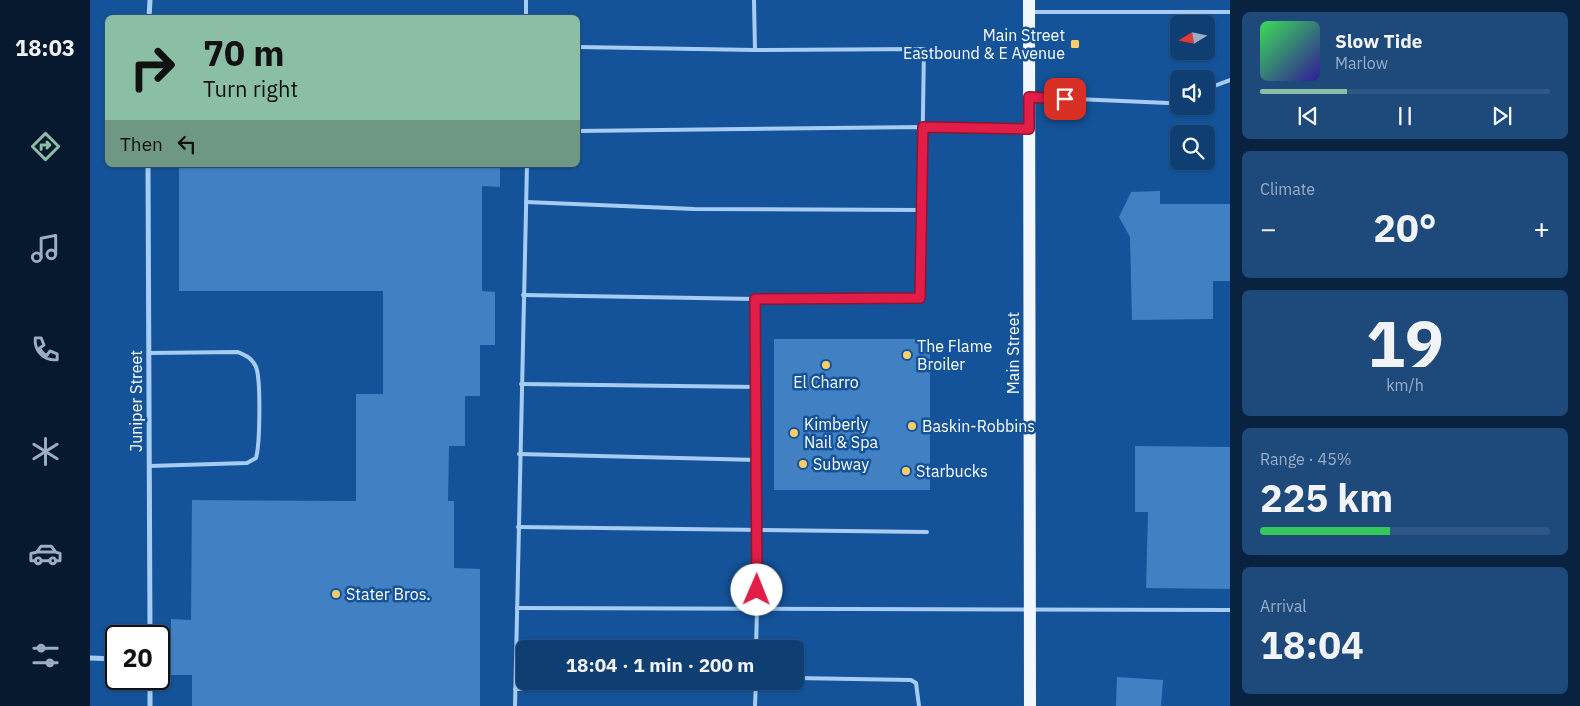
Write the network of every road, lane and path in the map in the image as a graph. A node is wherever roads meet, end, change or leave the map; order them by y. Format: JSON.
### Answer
{"nodes":[{"id":1,"x":150,"y":0,"type":"edge"},
{"id":2,"x":526,"y":0,"type":"edge"},
{"id":3,"x":754,"y":0,"type":"edge"},
{"id":4,"x":1029,"y":6,"type":"edge"},
{"id":5,"x":1230,"y":12,"type":"edge"},
{"id":6,"x":150,"y":15,"type":"edge"},
{"id":7,"x":526,"y":15,"type":"edge"},
{"id":8,"x":580,"y":47,"type":"edge"},
{"id":9,"x":754,"y":50,"type":"junction"},
{"id":10,"x":1230,"y":80,"type":"edge"},
{"id":11,"x":1215,"y":86,"type":"edge"},
{"id":12,"x":1029,"y":97,"type":"junction"},
{"id":13,"x":1170,"y":102,"type":"edge"},
{"id":14,"x":923,"y":127,"type":"junction"},
{"id":15,"x":1029,"y":129,"type":"junction"},
{"id":16,"x":580,"y":131,"type":"edge"},
{"id":17,"x":148,"y":167,"type":"edge"},
{"id":18,"x":527,"y":167,"type":"edge"},
{"id":19,"x":526,"y":202,"type":"junction"},
{"id":20,"x":922,"y":210,"type":"junction"},
{"id":21,"x":523,"y":295,"type":"junction"},
{"id":22,"x":755,"y":299,"type":"junction"},
{"id":23,"x":149,"y":353,"type":"junction"},
{"id":24,"x":521,"y":384,"type":"junction"},
{"id":25,"x":757,"y":387,"type":"junction"},
{"id":26,"x":519,"y":454,"type":"junction"},
{"id":27,"x":758,"y":460,"type":"junction"},
{"id":28,"x":149,"y":466,"type":"junction"},
{"id":29,"x":518,"y":527,"type":"junction"},
{"id":30,"x":758,"y":530,"type":"junction"},
{"id":31,"x":927,"y":532,"type":"dead end"},
{"id":32,"x":517,"y":608,"type":"junction"},
{"id":33,"x":757,"y":609,"type":"junction"},
{"id":34,"x":1030,"y":610,"type":"junction"},
{"id":35,"x":1230,"y":610,"type":"edge"},
{"id":36,"x":150,"y":625,"type":"edge"},
{"id":37,"x":756,"y":640,"type":"edge"},
{"id":38,"x":90,"y":658,"type":"edge"},
{"id":39,"x":105,"y":659,"type":"edge"},
{"id":40,"x":804,"y":678,"type":"edge"},
{"id":41,"x":515,"y":688,"type":"joint"},
{"id":42,"x":150,"y":690,"type":"edge"},
{"id":43,"x":756,"y":690,"type":"edge"},
{"id":44,"x":150,"y":706,"type":"edge"},
{"id":45,"x":515,"y":706,"type":"edge"},
{"id":46,"x":755,"y":706,"type":"edge"},
{"id":47,"x":919,"y":706,"type":"edge"},
{"id":48,"x":1030,"y":706,"type":"edge"}],
"edges":[{"from":1,"to":6,"type":"street"},
{"from":2,"to":7,"type":"lane"},
{"from":3,"to":9,"type":"lane"},
{"from":4,"to":5,"type":"lane"},
{"from":4,"to":12,"type":"main road","name":"Main Street"},
{"from":8,"to":9,"type":"lane"},
{"from":9,"to":14,"type":"lane"},
{"from":10,"to":11,"type":"lane"},
{"from":12,"to":13,"type":"lane"},
{"from":12,"to":15,"type":"main road","name":"Main Street"},
{"from":14,"to":15,"type":"lane"},
{"from":14,"to":16,"type":"lane"},
{"from":14,"to":20,"type":"lane"},
{"from":15,"to":34,"type":"main road","name":"Main Street"},
{"from":17,"to":23,"type":"street","name":"Juniper Street"},
{"from":18,"to":19,"type":"lane"},
{"from":19,"to":20,"type":"lane"},
{"from":19,"to":21,"type":"lane"},
{"from":20,"to":22,"type":"lane"},
{"from":21,"to":22,"type":"lane"},
{"from":21,"to":24,"type":"lane"},
{"from":22,"to":25,"type":"lane"},
{"from":23,"to":28,"type":"street","name":"Juniper Street"},
{"from":23,"to":28,"type":"lane"},
{"from":24,"to":25,"type":"lane"},
{"from":24,"to":26,"type":"lane"},
{"from":25,"to":27,"type":"lane"},
{"from":26,"to":27,"type":"lane"},
{"from":26,"to":29,"type":"lane"},
{"from":27,"to":30,"type":"lane"},
{"from":28,"to":36,"type":"street","name":"Juniper Street"},
{"from":29,"to":30,"type":"lane"},
{"from":29,"to":32,"type":"lane"},
{"from":30,"to":31,"type":"lane"},
{"from":30,"to":33,"type":"lane"},
{"from":32,"to":33,"type":"lane"},
{"from":32,"to":41,"type":"lane"},
{"from":33,"to":34,"type":"lane"},
{"from":33,"to":37,"type":"lane"},
{"from":34,"to":35,"type":"lane"},
{"from":34,"to":48,"type":"main road","name":"Main Street"},
{"from":38,"to":39,"type":"street"},
{"from":40,"to":47,"type":"lane"},
{"from":41,"to":45,"type":"lane"},
{"from":42,"to":44,"type":"street"},
{"from":43,"to":46,"type":"lane"}]}
